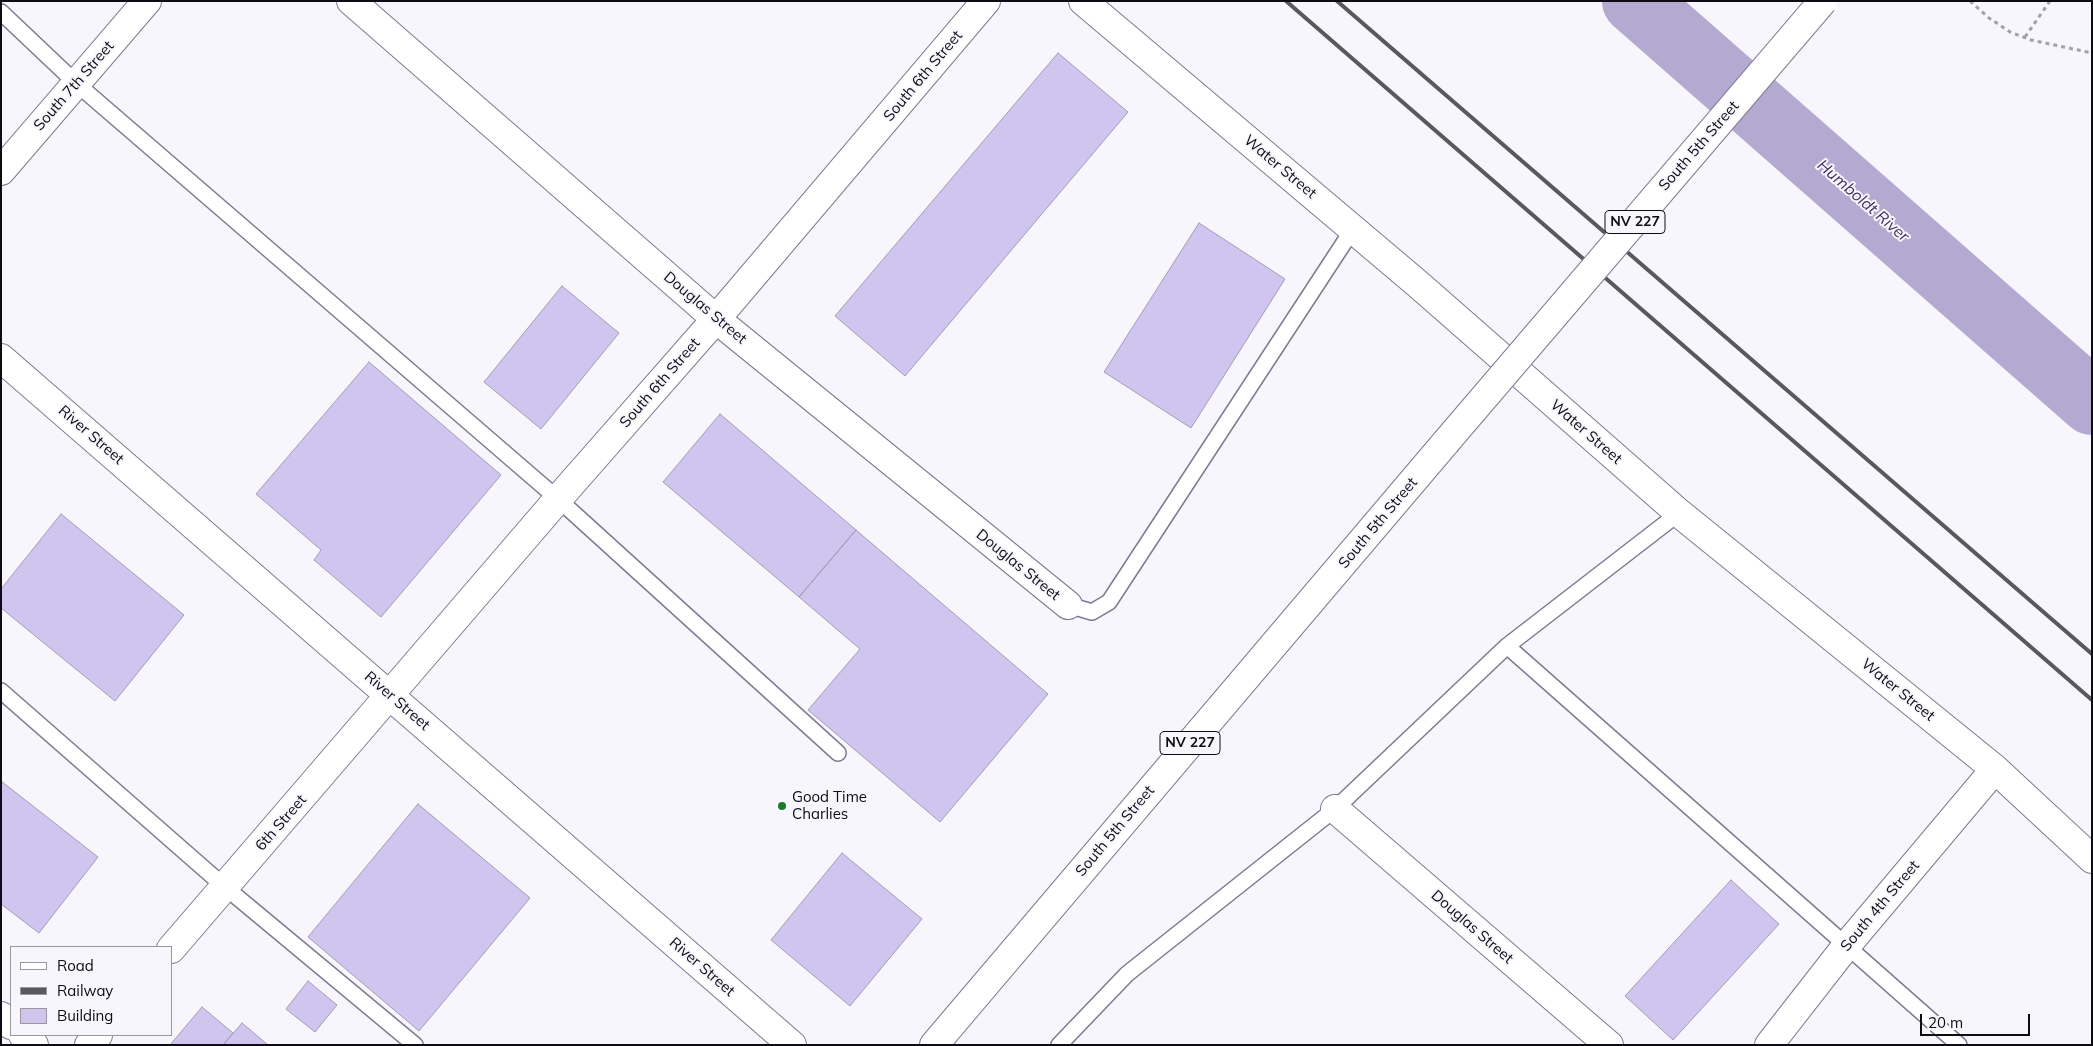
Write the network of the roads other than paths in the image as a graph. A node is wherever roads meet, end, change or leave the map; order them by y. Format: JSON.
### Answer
{"nodes":[{"id":1,"x":147,"y":1,"type":"edge"},
{"id":2,"x":351,"y":1,"type":"edge"},
{"id":3,"x":985,"y":1,"type":"edge"},
{"id":4,"x":1083,"y":1,"type":"edge"},
{"id":5,"x":1823,"y":1,"type":"edge"},
{"id":6,"x":1,"y":12,"type":"edge"},
{"id":7,"x":76,"y":84,"type":"junction"},
{"id":8,"x":1,"y":171,"type":"edge"},
{"id":9,"x":1353,"y":229,"type":"junction"},
{"id":10,"x":716,"y":319,"type":"junction"},
{"id":11,"x":1,"y":358,"type":"edge"},
{"id":12,"x":558,"y":499,"type":"junction"},
{"id":13,"x":1679,"y":513,"type":"junction"},
{"id":14,"x":1068,"y":605,"type":"joint"},
{"id":15,"x":1507,"y":646,"type":"junction"},
{"id":16,"x":1,"y":691,"type":"edge"},
{"id":17,"x":391,"y":696,"type":"junction"},
{"id":18,"x":838,"y":753,"type":"dead end"},
{"id":19,"x":1995,"y":769,"type":"junction"},
{"id":20,"x":1335,"y":809,"type":"junction"},
{"id":21,"x":2092,"y":859,"type":"edge"},
{"id":22,"x":225,"y":887,"type":"junction"},
{"id":23,"x":1847,"y":944,"type":"junction"},
{"id":24,"x":172,"y":948,"type":"edge"},
{"id":25,"x":24,"y":1036,"type":"edge"},
{"id":26,"x":34,"y":1045,"type":"edge"},
{"id":27,"x":416,"y":1045,"type":"edge"},
{"id":28,"x":792,"y":1045,"type":"edge"},
{"id":29,"x":934,"y":1045,"type":"edge"},
{"id":30,"x":1059,"y":1045,"type":"edge"},
{"id":31,"x":1609,"y":1045,"type":"edge"},
{"id":32,"x":1769,"y":1045,"type":"edge"},
{"id":33,"x":1959,"y":1045,"type":"edge"}],
"edges":[{"from":1,"to":7,"type":"street","name":"South 7th Street"},
{"from":2,"to":10,"type":"street","name":"Douglas Street"},
{"from":3,"to":10,"type":"street","name":"South 6th Street"},
{"from":4,"to":9,"type":"street","name":"Water Street"},
{"from":5,"to":29,"type":"street","name":"South 5th Street","number":"NV 227","bridge":true},
{"from":6,"to":7,"type":"lane"},
{"from":7,"to":8,"type":"street","name":"South 7th Street"},
{"from":7,"to":12,"type":"lane"},
{"from":9,"to":13,"type":"street","name":"Water Street"},
{"from":9,"to":14,"type":"lane"},
{"from":10,"to":12,"type":"street","name":"South 6th Street"},
{"from":10,"to":14,"type":"street","name":"Douglas Street"},
{"from":11,"to":17,"type":"street","name":"River Street"},
{"from":12,"to":17,"type":"street","name":"South 6th Street"},
{"from":12,"to":18,"type":"lane"},
{"from":13,"to":15,"type":"lane"},
{"from":13,"to":19,"type":"street","name":"Water Street"},
{"from":15,"to":20,"type":"lane"},
{"from":15,"to":23,"type":"lane"},
{"from":16,"to":22,"type":"lane"},
{"from":17,"to":22,"type":"street","name":"6th Street"},
{"from":17,"to":28,"type":"street","name":"River Street"},
{"from":19,"to":21,"type":"street","name":"Water Street"},
{"from":19,"to":23,"type":"street","name":"South 4th Street"},
{"from":20,"to":30,"type":"lane"},
{"from":20,"to":31,"type":"street","name":"Douglas Street"},
{"from":22,"to":24,"type":"street","name":"6th Street"},
{"from":22,"to":27,"type":"lane"},
{"from":23,"to":32,"type":"street","name":"South 4th Street"},
{"from":23,"to":33,"type":"lane"},
{"from":25,"to":26,"type":"street"}]}
